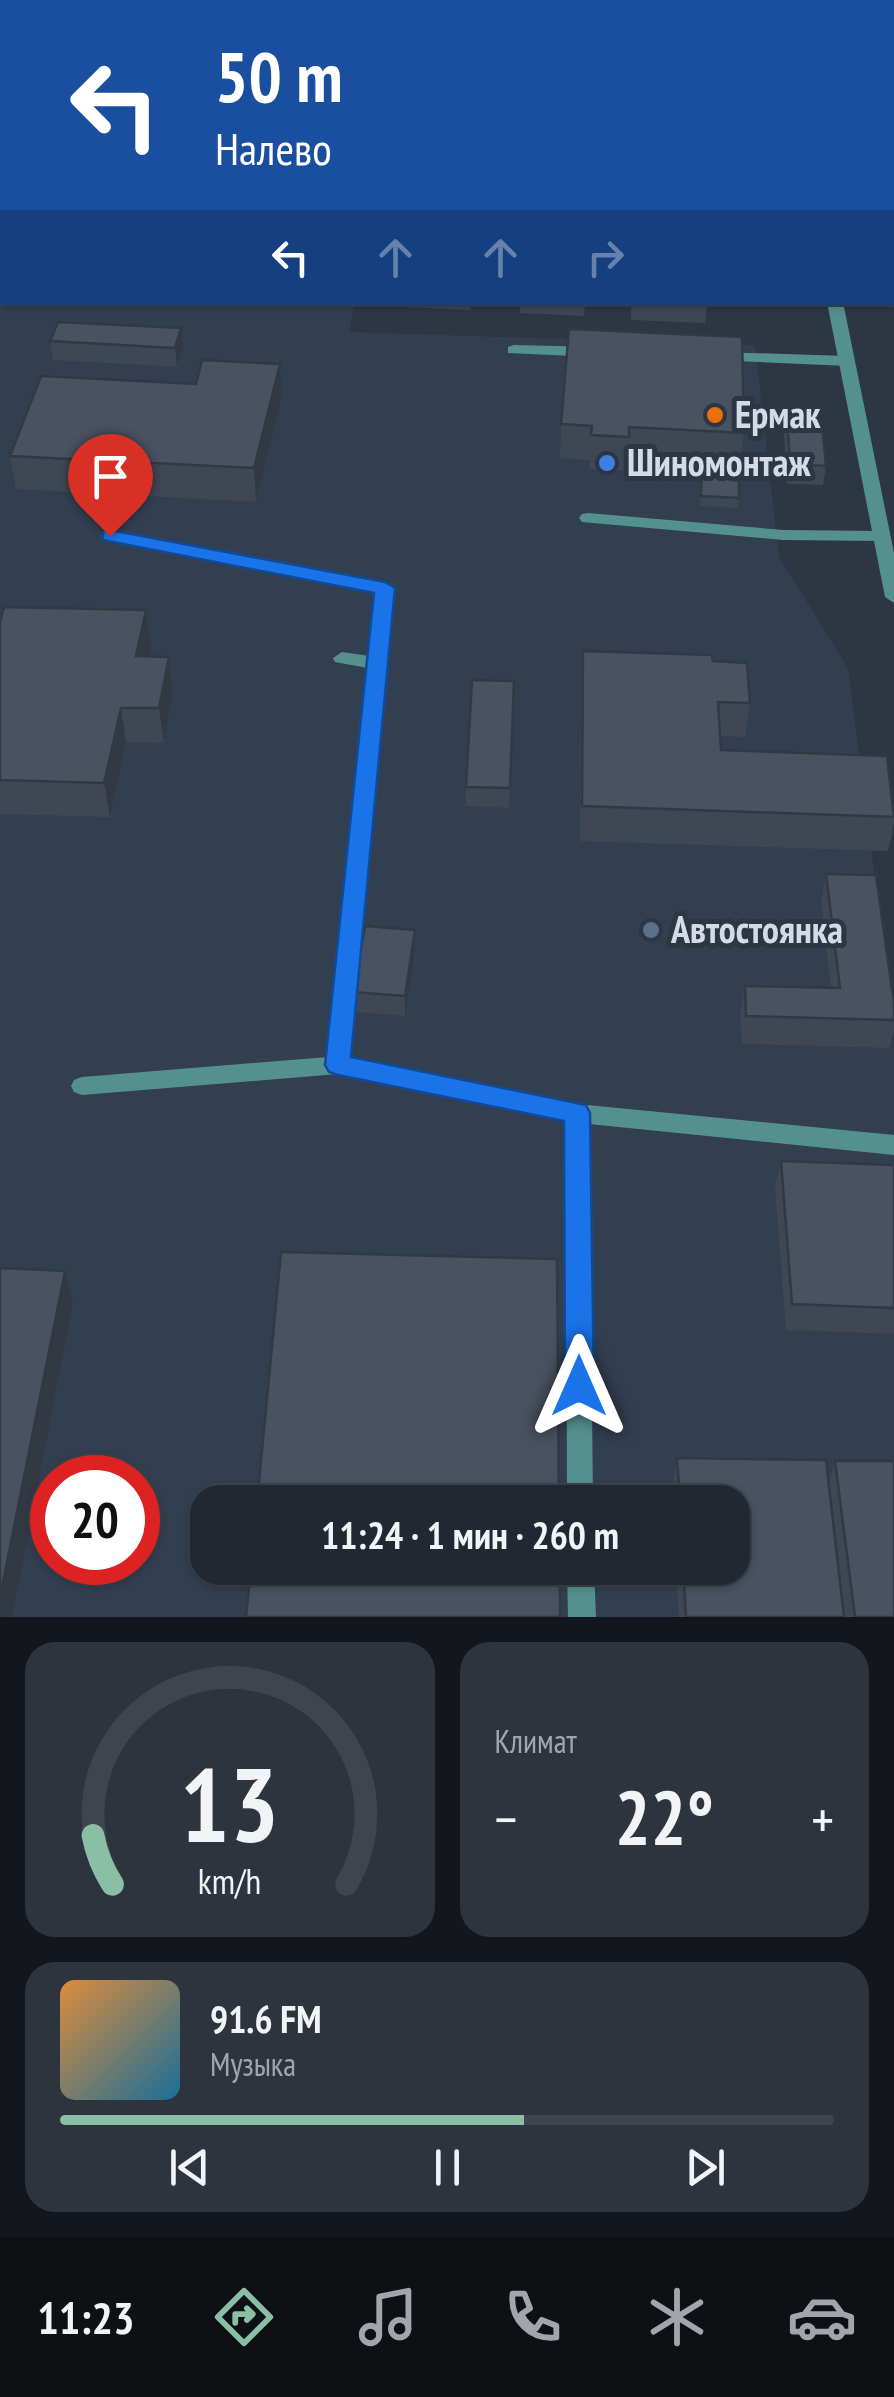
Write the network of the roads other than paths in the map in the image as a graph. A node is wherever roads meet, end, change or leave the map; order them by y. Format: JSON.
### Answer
{"nodes":[{"id":1,"x":322,"y":0,"type":"edge"},
{"id":2,"x":386,"y":0,"type":"edge"},
{"id":3,"x":836,"y":305,"type":"edge"},
{"id":4,"x":514,"y":350,"type":"dead end"},
{"id":5,"x":612,"y":353,"type":"edge"},
{"id":6,"x":710,"y":356,"type":"edge"},
{"id":7,"x":847,"y":361,"type":"junction"},
{"id":8,"x":588,"y":518,"type":"dead end"},
{"id":9,"x":110,"y":536,"type":"dead end"},
{"id":10,"x":885,"y":539,"type":"edge"},
{"id":11,"x":894,"y":597,"type":"edge"},
{"id":12,"x":342,"y":658,"type":"dead end"},
{"id":13,"x":378,"y":663,"type":"junction"},
{"id":14,"x":338,"y":1065,"type":"junction"},
{"id":15,"x":82,"y":1086,"type":"dead end"},
{"id":16,"x":577,"y":1113,"type":"junction"},
{"id":17,"x":894,"y":1145,"type":"edge"},
{"id":18,"x":580,"y":1485,"type":"edge"},
{"id":19,"x":581,"y":1585,"type":"edge"},
{"id":20,"x":582,"y":1617,"type":"edge"}],
"edges":[{"from":1,"to":2,"type":"street"},
{"from":3,"to":7,"type":"street"},
{"from":4,"to":5,"type":"street"},
{"from":6,"to":7,"type":"street"},
{"from":7,"to":10,"type":"street"},
{"from":8,"to":10,"type":"street"},
{"from":9,"to":13,"type":"street"},
{"from":10,"to":11,"type":"street"},
{"from":12,"to":13,"type":"street"},
{"from":13,"to":14,"type":"street"},
{"from":14,"to":15,"type":"street"},
{"from":14,"to":16,"type":"street"},
{"from":16,"to":17,"type":"street"},
{"from":16,"to":18,"type":"street"},
{"from":19,"to":20,"type":"street"}]}
